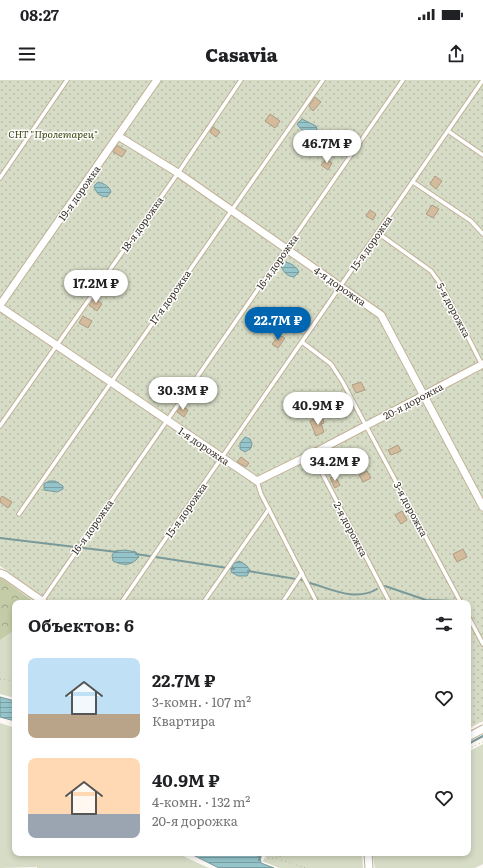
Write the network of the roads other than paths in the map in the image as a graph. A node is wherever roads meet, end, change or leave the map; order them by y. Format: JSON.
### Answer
{"nodes":[{"id":1,"x":67,"y":80,"type":"edge"},
{"id":2,"x":157,"y":80,"type":"edge"},
{"id":3,"x":241,"y":80,"type":"edge"},
{"id":4,"x":322,"y":80,"type":"edge"},
{"id":5,"x":403,"y":80,"type":"edge"},
{"id":6,"x":483,"y":80,"type":"edge"},
{"id":7,"x":448,"y":131,"type":"junction"},
{"id":8,"x":118,"y":136,"type":"junction"},
{"id":9,"x":483,"y":155,"type":"edge"},
{"id":10,"x":178,"y":173,"type":"junction"},
{"id":11,"x":0,"y":178,"type":"edge"},
{"id":12,"x":413,"y":182,"type":"junction"},
{"id":13,"x":231,"y":210,"type":"junction"},
{"id":14,"x":378,"y":233,"type":"junction"},
{"id":15,"x":483,"y":234,"type":"edge"},
{"id":16,"x":287,"y":248,"type":"junction"},
{"id":17,"x":341,"y":286,"type":"junction"},
{"id":18,"x":0,"y":306,"type":"edge"},
{"id":19,"x":302,"y":342,"type":"junction"},
{"id":20,"x":57,"y":346,"type":"junction"},
{"id":21,"x":483,"y":365,"type":"edge"},
{"id":22,"x":111,"y":382,"type":"junction"},
{"id":23,"x":424,"y":396,"type":"junction"},
{"id":24,"x":166,"y":420,"type":"junction"},
{"id":25,"x":367,"y":425,"type":"junction"},
{"id":26,"x":0,"y":426,"type":"edge"},
{"id":27,"x":312,"y":454,"type":"junction"},
{"id":28,"x":222,"y":458,"type":"junction"},
{"id":29,"x":257,"y":481,"type":"junction"},
{"id":30,"x":483,"y":507,"type":"edge"},
{"id":31,"x":269,"y":509,"type":"junction"},
{"id":32,"x":19,"y":514,"type":"dead end"},
{"id":33,"x":0,"y":573,"type":"edge"},
{"id":34,"x":301,"y":574,"type":"junction"},
{"id":35,"x":41,"y":600,"type":"edge"},
{"id":36,"x":45,"y":600,"type":"edge"},
{"id":37,"x":123,"y":600,"type":"edge"},
{"id":38,"x":205,"y":600,"type":"edge"},
{"id":39,"x":284,"y":600,"type":"edge"},
{"id":40,"x":316,"y":600,"type":"edge"},
{"id":41,"x":388,"y":600,"type":"edge"},
{"id":42,"x":459,"y":600,"type":"edge"},
{"id":43,"x":471,"y":622,"type":"edge"},
{"id":44,"x":483,"y":644,"type":"edge"},
{"id":45,"x":483,"y":729,"type":"edge"},
{"id":46,"x":471,"y":735,"type":"edge"},
{"id":47,"x":368,"y":856,"type":"edge"},
{"id":48,"x":369,"y":868,"type":"edge"}],
"edges":[{"from":1,"to":11,"type":"lane"},
{"from":2,"to":8,"type":"street","name":"19-я дорожка"},
{"from":3,"to":10,"type":"lane","name":"18-я дорожка"},
{"from":4,"to":13,"type":"lane","name":"17-я дорожка"},
{"from":5,"to":16,"type":"lane","name":"16-я дорожка"},
{"from":6,"to":7,"type":"lane","name":"15-я дорожка"},
{"from":7,"to":9,"type":"lane"},
{"from":7,"to":12,"type":"lane","name":"15-я дорожка"},
{"from":8,"to":10,"type":"street","name":"4-я дорожка"},
{"from":8,"to":18,"type":"street","name":"19-я дорожка"},
{"from":10,"to":13,"type":"street","name":"4-я дорожка"},
{"from":10,"to":20,"type":"lane","name":"18-я дорожка"},
{"from":12,"to":14,"type":"lane","name":"15-я дорожка"},
{"from":12,"to":15,"type":"lane"},
{"from":13,"to":16,"type":"street","name":"4-я дорожка"},
{"from":13,"to":22,"type":"lane","name":"17-я дорожка"},
{"from":14,"to":17,"type":"lane","name":"15-я дорожка"},
{"from":14,"to":21,"type":"lane","name":"5-я дорожка"},
{"from":16,"to":17,"type":"street","name":"4-я дорожка"},
{"from":16,"to":24,"type":"lane","name":"16-я дорожка"},
{"from":17,"to":19,"type":"lane","name":"15-я дорожка"},
{"from":17,"to":23,"type":"street","name":"4-я дорожка"},
{"from":18,"to":20,"type":"street","name":"1-я дорожка"},
{"from":19,"to":25,"type":"lane","name":"3-я дорожка"},
{"from":19,"to":28,"type":"lane","name":"15-я дорожка"},
{"from":20,"to":22,"type":"street","name":"1-я дорожка"},
{"from":20,"to":26,"type":"lane","name":"18-я дорожка"},
{"from":21,"to":23,"type":"street","name":"20-я дорожка"},
{"from":22,"to":24,"type":"street","name":"1-я дорожка"},
{"from":22,"to":32,"type":"lane","name":"17-я дорожка"},
{"from":23,"to":25,"type":"street","name":"20-я дорожка"},
{"from":23,"to":30,"type":"street","name":"4-я дорожка"},
{"from":24,"to":28,"type":"street","name":"1-я дорожка"},
{"from":24,"to":36,"type":"lane","name":"16-я дорожка"},
{"from":25,"to":27,"type":"street","name":"20-я дорожка"},
{"from":25,"to":42,"type":"lane","name":"3-я дорожка"},
{"from":27,"to":29,"type":"street","name":"20-я дорожка"},
{"from":27,"to":41,"type":"lane","name":"2-я дорожка"},
{"from":28,"to":29,"type":"street","name":"1-я дорожка"},
{"from":28,"to":37,"type":"lane","name":"15-я дорожка"},
{"from":29,"to":31,"type":"lane"},
{"from":31,"to":34,"type":"lane"},
{"from":31,"to":38,"type":"lane"},
{"from":33,"to":35,"type":"street"},
{"from":34,"to":39,"type":"lane"},
{"from":34,"to":40,"type":"lane"},
{"from":43,"to":44,"type":"lane"},
{"from":45,"to":46,"type":"street"},
{"from":47,"to":48,"type":"street"}]}
